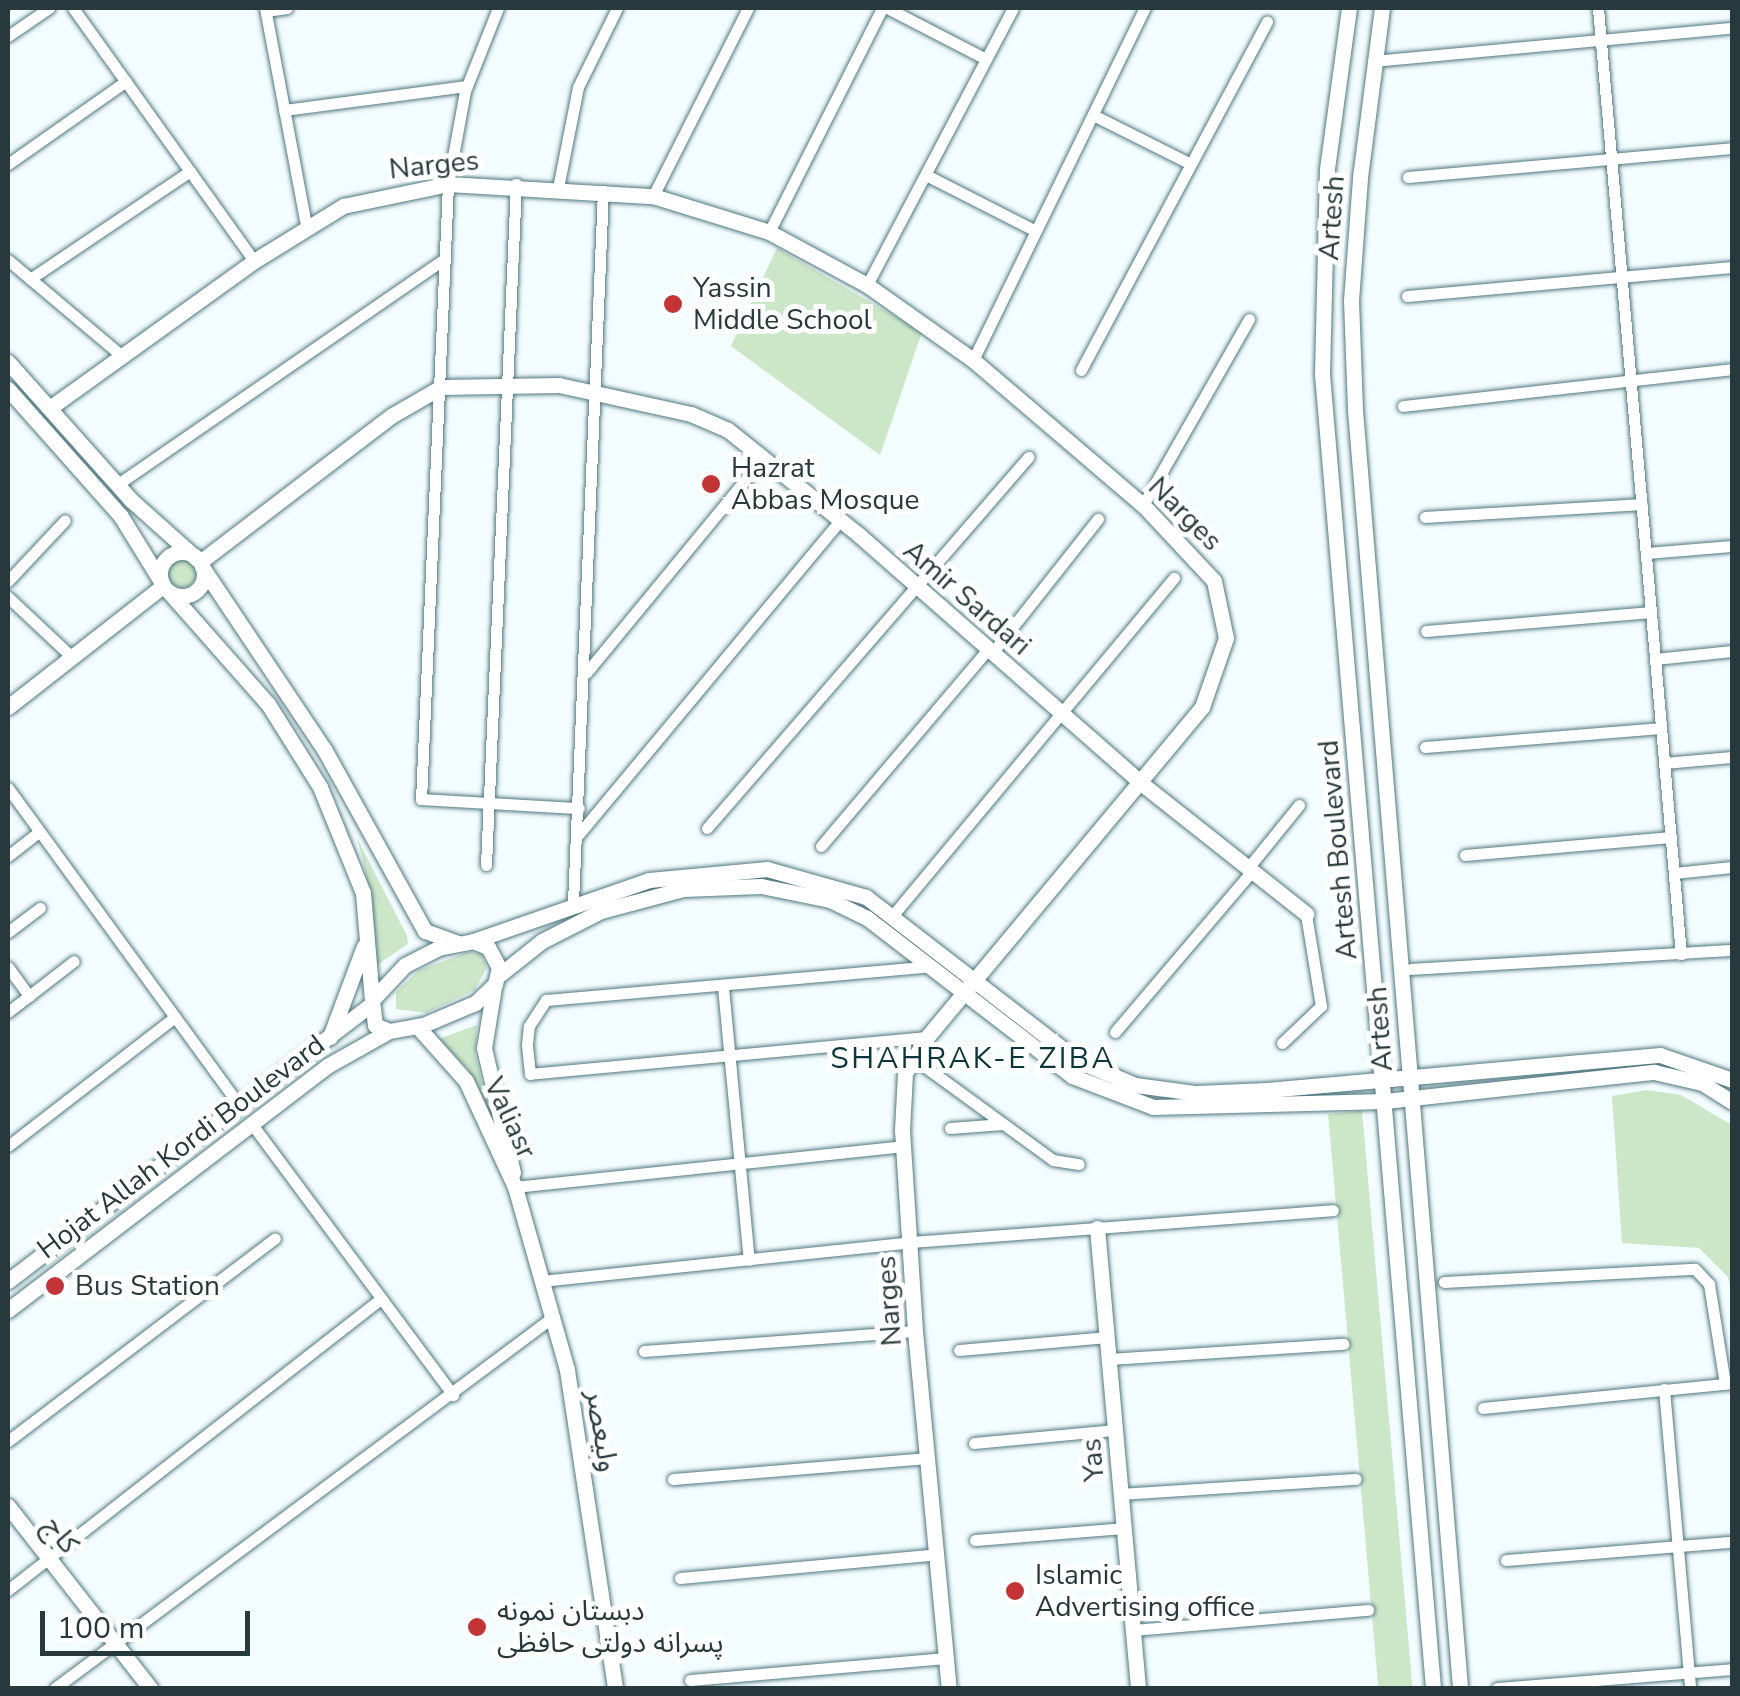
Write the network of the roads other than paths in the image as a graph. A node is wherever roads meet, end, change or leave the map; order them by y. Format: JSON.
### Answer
{"nodes":[{"id":1,"x":49,"y":8,"type":"edge"},
{"id":2,"x":90,"y":8,"type":"edge"},
{"id":3,"x":287,"y":8,"type":"edge"},
{"id":4,"x":498,"y":8,"type":"edge"},
{"id":5,"x":617,"y":8,"type":"edge"},
{"id":6,"x":748,"y":8,"type":"edge"},
{"id":7,"x":884,"y":8,"type":"edge"},
{"id":8,"x":1012,"y":8,"type":"edge"},
{"id":9,"x":1145,"y":8,"type":"edge"},
{"id":10,"x":1349,"y":8,"type":"edge"},
{"id":11,"x":1382,"y":8,"type":"edge"},
{"id":12,"x":1598,"y":8,"type":"edge"},
{"id":13,"x":265,"y":9,"type":"edge"},
{"id":14,"x":76,"y":10,"type":"edge"},
{"id":15,"x":1266,"y":21,"type":"dead end"},
{"id":16,"x":1732,"y":28,"type":"edge"},
{"id":17,"x":8,"y":36,"type":"edge"},
{"id":18,"x":1602,"y":38,"type":"junction"},
{"id":19,"x":986,"y":59,"type":"junction"},
{"id":20,"x":1374,"y":62,"type":"junction"},
{"id":21,"x":126,"y":81,"type":"junction"},
{"id":22,"x":466,"y":86,"type":"junction"},
{"id":23,"x":284,"y":110,"type":"junction"},
{"id":24,"x":1093,"y":115,"type":"junction"},
{"id":25,"x":1732,"y":148,"type":"edge"},
{"id":26,"x":1611,"y":158,"type":"junction"},
{"id":27,"x":8,"y":164,"type":"edge"},
{"id":28,"x":1190,"y":164,"type":"junction"},
{"id":29,"x":190,"y":170,"type":"junction"},
{"id":30,"x":926,"y":175,"type":"junction"},
{"id":31,"x":1408,"y":177,"type":"dead end"},
{"id":32,"x":448,"y":184,"type":"junction"},
{"id":33,"x":516,"y":184,"type":"junction"},
{"id":34,"x":558,"y":188,"type":"junction"},
{"id":35,"x":603,"y":192,"type":"junction"},
{"id":36,"x":654,"y":196,"type":"junction"},
{"id":37,"x":306,"y":226,"type":"junction"},
{"id":38,"x":1036,"y":231,"type":"junction"},
{"id":39,"x":769,"y":232,"type":"junction"},
{"id":40,"x":8,"y":260,"type":"edge"},
{"id":41,"x":254,"y":261,"type":"junction"},
{"id":42,"x":441,"y":261,"type":"junction"},
{"id":43,"x":1732,"y":267,"type":"edge"},
{"id":44,"x":1622,"y":277,"type":"junction"},
{"id":45,"x":30,"y":279,"type":"junction"},
{"id":46,"x":867,"y":285,"type":"junction"},
{"id":47,"x":1407,"y":296,"type":"dead end"},
{"id":48,"x":1248,"y":319,"type":"dead end"},
{"id":49,"x":122,"y":356,"type":"junction"},
{"id":50,"x":974,"y":360,"type":"junction"},
{"id":51,"x":8,"y":362,"type":"edge"},
{"id":52,"x":1732,"y":369,"type":"edge"},
{"id":53,"x":1082,"y":370,"type":"dead end"},
{"id":54,"x":1634,"y":380,"type":"junction"},
{"id":55,"x":511,"y":384,"type":"junction"},
{"id":56,"x":441,"y":387,"type":"junction"},
{"id":57,"x":8,"y":389,"type":"edge"},
{"id":58,"x":600,"y":391,"type":"junction"},
{"id":59,"x":1403,"y":406,"type":"dead end"},
{"id":60,"x":52,"y":407,"type":"junction"},
{"id":61,"x":1028,"y":457,"type":"dead end"},
{"id":62,"x":763,"y":458,"type":"junction"},
{"id":63,"x":118,"y":484,"type":"junction"},
{"id":64,"x":1642,"y":504,"type":"junction"},
{"id":65,"x":1143,"y":505,"type":"junction"},
{"id":66,"x":1425,"y":518,"type":"dead end"},
{"id":67,"x":1098,"y":519,"type":"dead end"},
{"id":68,"x":66,"y":520,"type":"dead end"},
{"id":69,"x":840,"y":520,"type":"junction"},
{"id":70,"x":1732,"y":546,"type":"edge"},
{"id":71,"x":1646,"y":554,"type":"junction"},
{"id":72,"x":200,"y":562,"type":"junction"},
{"id":73,"x":1174,"y":578,"type":"dead end"},
{"id":74,"x":8,"y":581,"type":"edge"},
{"id":75,"x":915,"y":584,"type":"junction"},
{"id":76,"x":165,"y":587,"type":"junction"},
{"id":77,"x":8,"y":597,"type":"edge"},
{"id":78,"x":1651,"y":612,"type":"junction"},
{"id":79,"x":1426,"y":631,"type":"dead end"},
{"id":80,"x":990,"y":651,"type":"junction"},
{"id":81,"x":1732,"y":651,"type":"edge"},
{"id":82,"x":72,"y":656,"type":"junction"},
{"id":83,"x":1655,"y":658,"type":"junction"},
{"id":84,"x":586,"y":673,"type":"junction"},
{"id":85,"x":8,"y":707,"type":"edge"},
{"id":86,"x":1061,"y":714,"type":"junction"},
{"id":87,"x":1662,"y":728,"type":"junction"},
{"id":88,"x":1425,"y":747,"type":"dead end"},
{"id":89,"x":1732,"y":757,"type":"edge"},
{"id":90,"x":1664,"y":764,"type":"junction"},
{"id":91,"x":1141,"y":783,"type":"junction"},
{"id":92,"x":8,"y":788,"type":"edge"},
{"id":93,"x":491,"y":803,"type":"junction"},
{"id":94,"x":1299,"y":806,"type":"dead end"},
{"id":95,"x":579,"y":808,"type":"junction"},
{"id":96,"x":706,"y":828,"type":"dead end"},
{"id":97,"x":39,"y":832,"type":"junction"},
{"id":98,"x":578,"y":834,"type":"junction"},
{"id":99,"x":1671,"y":837,"type":"junction"},
{"id":100,"x":821,"y":846,"type":"dead end"},
{"id":101,"x":1466,"y":855,"type":"dead end"},
{"id":102,"x":8,"y":856,"type":"edge"},
{"id":103,"x":486,"y":864,"type":"dead end"},
{"id":104,"x":1732,"y":867,"type":"edge"},
{"id":105,"x":1250,"y":870,"type":"junction"},
{"id":106,"x":1674,"y":873,"type":"junction"},
{"id":107,"x":573,"y":902,"type":"junction"},
{"id":108,"x":40,"y":908,"type":"dead end"},
{"id":109,"x":1306,"y":914,"type":"joint"},
{"id":110,"x":893,"y":915,"type":"junction"},
{"id":111,"x":578,"y":919,"type":"junction"},
{"id":112,"x":8,"y":932,"type":"edge"},
{"id":113,"x":365,"y":942,"type":"junction"},
{"id":114,"x":466,"y":942,"type":"junction"},
{"id":115,"x":1732,"y":950,"type":"edge"},
{"id":116,"x":1681,"y":954,"type":"junction"},
{"id":117,"x":74,"y":960,"type":"dead end"},
{"id":118,"x":932,"y":966,"type":"junction"},
{"id":119,"x":8,"y":967,"type":"edge"},
{"id":120,"x":1411,"y":970,"type":"dead end"},
{"id":121,"x":496,"y":980,"type":"junction"},
{"id":122,"x":723,"y":986,"type":"junction"},
{"id":123,"x":971,"y":987,"type":"junction"},
{"id":124,"x":29,"y":996,"type":"junction"},
{"id":125,"x":371,"y":1003,"type":"junction"},
{"id":126,"x":8,"y":1012,"type":"edge"},
{"id":127,"x":175,"y":1017,"type":"junction"},
{"id":128,"x":1011,"y":1019,"type":"junction"},
{"id":129,"x":417,"y":1026,"type":"junction"},
{"id":130,"x":388,"y":1031,"type":"junction"},
{"id":131,"x":1114,"y":1032,"type":"dead end"},
{"id":132,"x":330,"y":1037,"type":"junction"},
{"id":133,"x":927,"y":1037,"type":"junction"},
{"id":134,"x":1282,"y":1044,"type":"dead end"},
{"id":135,"x":729,"y":1053,"type":"junction"},
{"id":136,"x":913,"y":1058,"type":"junction"},
{"id":137,"x":1732,"y":1080,"type":"edge"},
{"id":138,"x":1408,"y":1081,"type":"junction"},
{"id":139,"x":1383,"y":1083,"type":"junction"},
{"id":140,"x":1410,"y":1099,"type":"junction"},
{"id":141,"x":1385,"y":1101,"type":"junction"},
{"id":142,"x":1732,"y":1102,"type":"edge"},
{"id":143,"x":240,"y":1105,"type":"junction"},
{"id":144,"x":251,"y":1123,"type":"junction"},
{"id":145,"x":1002,"y":1124,"type":"junction"},
{"id":146,"x":950,"y":1128,"type":"dead end"},
{"id":147,"x":10,"y":1141,"type":"edge"},
{"id":148,"x":904,"y":1146,"type":"junction"},
{"id":149,"x":740,"y":1160,"type":"junction"},
{"id":150,"x":1079,"y":1164,"type":"dead end"},
{"id":151,"x":515,"y":1187,"type":"junction"},
{"id":152,"x":1333,"y":1210,"type":"dead end"},
{"id":153,"x":1097,"y":1228,"type":"junction"},
{"id":154,"x":275,"y":1238,"type":"dead end"},
{"id":155,"x":910,"y":1242,"type":"junction"},
{"id":156,"x":749,"y":1260,"type":"junction"},
{"id":157,"x":8,"y":1280,"type":"edge"},
{"id":158,"x":542,"y":1280,"type":"junction"},
{"id":159,"x":1444,"y":1282,"type":"dead end"},
{"id":160,"x":381,"y":1299,"type":"junction"},
{"id":161,"x":8,"y":1310,"type":"edge"},
{"id":162,"x":553,"y":1317,"type":"junction"},
{"id":163,"x":915,"y":1330,"type":"junction"},
{"id":164,"x":1107,"y":1337,"type":"junction"},
{"id":165,"x":1344,"y":1344,"type":"dead end"},
{"id":166,"x":644,"y":1350,"type":"dead end"},
{"id":167,"x":960,"y":1350,"type":"dead end"},
{"id":168,"x":1109,"y":1359,"type":"junction"},
{"id":169,"x":1728,"y":1383,"type":"edge"},
{"id":170,"x":1664,"y":1389,"type":"junction"},
{"id":171,"x":452,"y":1394,"type":"junction"},
{"id":172,"x":1483,"y":1408,"type":"dead end"},
{"id":173,"x":1115,"y":1430,"type":"junction"},
{"id":174,"x":8,"y":1441,"type":"edge"},
{"id":175,"x":974,"y":1443,"type":"dead end"},
{"id":176,"x":928,"y":1458,"type":"junction"},
{"id":177,"x":673,"y":1479,"type":"dead end"},
{"id":178,"x":1356,"y":1479,"type":"dead end"},
{"id":179,"x":1120,"y":1494,"type":"junction"},
{"id":180,"x":8,"y":1506,"type":"edge"},
{"id":181,"x":1124,"y":1528,"type":"junction"},
{"id":182,"x":975,"y":1540,"type":"dead end"},
{"id":183,"x":1732,"y":1542,"type":"edge"},
{"id":184,"x":1678,"y":1546,"type":"junction"},
{"id":185,"x":936,"y":1554,"type":"junction"},
{"id":186,"x":48,"y":1559,"type":"junction"},
{"id":187,"x":1506,"y":1560,"type":"dead end"},
{"id":188,"x":680,"y":1578,"type":"dead end"},
{"id":189,"x":8,"y":1590,"type":"edge"},
{"id":190,"x":1368,"y":1610,"type":"dead end"},
{"id":191,"x":1133,"y":1630,"type":"junction"},
{"id":192,"x":116,"y":1646,"type":"junction"},
{"id":193,"x":946,"y":1658,"type":"junction"},
{"id":194,"x":1732,"y":1670,"type":"edge"},
{"id":195,"x":1689,"y":1674,"type":"junction"},
{"id":196,"x":690,"y":1680,"type":"dead end"},
{"id":197,"x":55,"y":1688,"type":"edge"},
{"id":198,"x":150,"y":1688,"type":"edge"},
{"id":199,"x":616,"y":1688,"type":"edge"},
{"id":200,"x":948,"y":1688,"type":"edge"},
{"id":201,"x":1138,"y":1688,"type":"edge"},
{"id":202,"x":1433,"y":1688,"type":"edge"},
{"id":203,"x":1460,"y":1688,"type":"edge"},
{"id":204,"x":1496,"y":1688,"type":"edge"},
{"id":205,"x":1690,"y":1688,"type":"edge"}],
"edges":[{"from":1,"to":17,"type":"street"},
{"from":2,"to":14,"type":"street"},
{"from":3,"to":13,"type":"street"},
{"from":4,"to":22,"type":"street"},
{"from":5,"to":34,"type":"street"},
{"from":6,"to":36,"type":"street"},
{"from":7,"to":19,"type":"street"},
{"from":7,"to":39,"type":"street"},
{"from":8,"to":19,"type":"street"},
{"from":9,"to":24,"type":"street"},
{"from":10,"to":139,"type":"main road","name":"Artesh Boulevard"},
{"from":11,"to":20,"type":"main road","name":"Artesh"},
{"from":12,"to":18,"type":"street"},
{"from":13,"to":23,"type":"street"},
{"from":14,"to":21,"type":"street"},
{"from":15,"to":28,"type":"street"},
{"from":16,"to":18,"type":"street"},
{"from":18,"to":20,"type":"street"},
{"from":18,"to":26,"type":"street"},
{"from":19,"to":30,"type":"street"},
{"from":20,"to":138,"type":"main road","name":"Artesh"},
{"from":21,"to":27,"type":"street"},
{"from":21,"to":29,"type":"street"},
{"from":22,"to":23,"type":"street"},
{"from":22,"to":32,"type":"street"},
{"from":23,"to":37,"type":"street"},
{"from":24,"to":28,"type":"street"},
{"from":24,"to":38,"type":"street"},
{"from":25,"to":26,"type":"street"},
{"from":26,"to":31,"type":"street"},
{"from":26,"to":44,"type":"street"},
{"from":28,"to":53,"type":"street"},
{"from":29,"to":41,"type":"street"},
{"from":29,"to":45,"type":"street"},
{"from":30,"to":38,"type":"street"},
{"from":30,"to":46,"type":"street"},
{"from":32,"to":33,"type":"main road","name":"Narges"},
{"from":32,"to":37,"type":"main road","name":"Narges"},
{"from":32,"to":42,"type":"street"},
{"from":33,"to":34,"type":"main road","name":"Narges"},
{"from":33,"to":55,"type":"street"},
{"from":34,"to":35,"type":"main road","name":"Narges"},
{"from":35,"to":36,"type":"main road","name":"Narges"},
{"from":35,"to":58,"type":"street"},
{"from":36,"to":39,"type":"main road","name":"Narges"},
{"from":37,"to":41,"type":"main road","name":"Narges"},
{"from":38,"to":50,"type":"street"},
{"from":39,"to":46,"type":"main road","name":"Narges"},
{"from":40,"to":45,"type":"street"},
{"from":41,"to":49,"type":"main road","name":"Narges"},
{"from":42,"to":56,"type":"street"},
{"from":42,"to":63,"type":"street"},
{"from":43,"to":44,"type":"street"},
{"from":44,"to":47,"type":"street"},
{"from":44,"to":54,"type":"street"},
{"from":45,"to":49,"type":"street"},
{"from":46,"to":50,"type":"main road","name":"Narges"},
{"from":48,"to":65,"type":"street"},
{"from":49,"to":60,"type":"main road","name":"Narges"},
{"from":50,"to":65,"type":"main road","name":"Narges"},
{"from":51,"to":60,"type":"main road"},
{"from":52,"to":54,"type":"street"},
{"from":54,"to":59,"type":"street"},
{"from":54,"to":64,"type":"street"},
{"from":55,"to":56,"type":"main road","name":"Amir Sardari"},
{"from":55,"to":58,"type":"main road","name":"Amir Sardari"},
{"from":55,"to":93,"type":"street"},
{"from":56,"to":72,"type":"main road","name":"Amir Sardari"},
{"from":56,"to":93,"type":"street"},
{"from":57,"to":76,"type":"main road"},
{"from":58,"to":62,"type":"main road","name":"Amir Sardari"},
{"from":58,"to":84,"type":"street"},
{"from":60,"to":63,"type":"main road"},
{"from":61,"to":75,"type":"street"},
{"from":62,"to":69,"type":"main road","name":"Amir Sardari"},
{"from":62,"to":84,"type":"street"},
{"from":63,"to":72,"type":"main road"},
{"from":64,"to":66,"type":"street"},
{"from":64,"to":71,"type":"street"},
{"from":65,"to":91,"type":"main road","name":"Narges"},
{"from":67,"to":80,"type":"street"},
{"from":68,"to":74,"type":"street"},
{"from":69,"to":75,"type":"main road","name":"Amir Sardari"},
{"from":69,"to":98,"type":"street"},
{"from":70,"to":71,"type":"street"},
{"from":71,"to":78,"type":"street"},
{"from":72,"to":76,"type":"main road"},
{"from":72,"to":76,"type":"main road"},
{"from":72,"to":114,"type":"main road"},
{"from":73,"to":86,"type":"street"},
{"from":75,"to":80,"type":"main road","name":"Amir Sardari"},
{"from":75,"to":96,"type":"street"},
{"from":76,"to":82,"type":"main road"},
{"from":76,"to":113,"type":"main road"},
{"from":77,"to":82,"type":"street"},
{"from":78,"to":79,"type":"street"},
{"from":78,"to":83,"type":"street"},
{"from":80,"to":86,"type":"main road","name":"Amir Sardari"},
{"from":80,"to":100,"type":"street"},
{"from":81,"to":83,"type":"street"},
{"from":82,"to":85,"type":"main road"},
{"from":83,"to":87,"type":"street"},
{"from":84,"to":95,"type":"street"},
{"from":86,"to":91,"type":"main road","name":"Amir Sardari"},
{"from":86,"to":110,"type":"street"},
{"from":87,"to":88,"type":"street"},
{"from":87,"to":90,"type":"street"},
{"from":89,"to":90,"type":"street"},
{"from":90,"to":99,"type":"street"},
{"from":91,"to":105,"type":"main road","name":"Amir Sardari"},
{"from":91,"to":123,"type":"main road","name":"Narges"},
{"from":92,"to":97,"type":"street"},
{"from":93,"to":95,"type":"street"},
{"from":93,"to":103,"type":"street"},
{"from":94,"to":105,"type":"street"},
{"from":95,"to":98,"type":"street"},
{"from":97,"to":102,"type":"street"},
{"from":97,"to":127,"type":"street"},
{"from":98,"to":107,"type":"street"},
{"from":99,"to":101,"type":"street"},
{"from":99,"to":106,"type":"street"},
{"from":104,"to":106,"type":"street"},
{"from":105,"to":109,"type":"main road","name":"Amir Sardari"},
{"from":105,"to":131,"type":"street"},
{"from":106,"to":116,"type":"street"},
{"from":107,"to":110,"type":"main road"},
{"from":107,"to":111,"type":"main road"},
{"from":107,"to":114,"type":"main road"},
{"from":108,"to":112,"type":"street"},
{"from":109,"to":134,"type":"street"},
{"from":110,"to":123,"type":"main road"},
{"from":111,"to":118,"type":"main road"},
{"from":111,"to":121,"type":"main road"},
{"from":113,"to":125,"type":"main road"},
{"from":113,"to":132,"type":"main road"},
{"from":114,"to":121,"type":"main road"},
{"from":114,"to":125,"type":"main road"},
{"from":115,"to":116,"type":"street"},
{"from":116,"to":120,"type":"street"},
{"from":117,"to":124,"type":"street"},
{"from":118,"to":122,"type":"street"},
{"from":118,"to":123,"type":"main road"},
{"from":119,"to":124,"type":"street"},
{"from":121,"to":129,"type":"main road"},
{"from":121,"to":151,"type":"main road"},
{"from":122,"to":135,"type":"street"},
{"from":122,"to":135,"type":"street"},
{"from":123,"to":128,"type":"main road"},
{"from":123,"to":133,"type":"main road","name":"Narges"},
{"from":124,"to":126,"type":"street"},
{"from":125,"to":130,"type":"main road"},
{"from":125,"to":132,"type":"main road","name":"Hojat Allah Kordi Boulevard"},
{"from":127,"to":143,"type":"street"},
{"from":127,"to":147,"type":"street"},
{"from":128,"to":139,"type":"main road"},
{"from":128,"to":141,"type":"main road"},
{"from":129,"to":130,"type":"main road"},
{"from":129,"to":151,"type":"main road","name":"Valiasr"},
{"from":130,"to":144,"type":"main road","name":"Hojat Allah Kordi Boulevard"},
{"from":132,"to":143,"type":"main road","name":"Hojat Allah Kordi Boulevard"},
{"from":133,"to":135,"type":"street"},
{"from":133,"to":136,"type":"main road","name":"Narges"},
{"from":135,"to":149,"type":"street"},
{"from":136,"to":145,"type":"street"},
{"from":136,"to":148,"type":"main road","name":"Narges"},
{"from":137,"to":138,"type":"main road"},
{"from":138,"to":139,"type":"main road"},
{"from":138,"to":140,"type":"main road","name":"Artesh"},
{"from":139,"to":141,"type":"main road","name":"Artesh Boulevard"},
{"from":140,"to":141,"type":"main road"},
{"from":140,"to":142,"type":"main road"},
{"from":140,"to":203,"type":"main road","name":"Artesh"},
{"from":141,"to":202,"type":"main road","name":"Artesh Boulevard"},
{"from":143,"to":157,"type":"main road","name":"Hojat Allah Kordi Boulevard"},
{"from":144,"to":160,"type":"street"},
{"from":144,"to":161,"type":"main road","name":"Hojat Allah Kordi Boulevard"},
{"from":145,"to":146,"type":"street"},
{"from":145,"to":150,"type":"street"},
{"from":148,"to":149,"type":"street"},
{"from":148,"to":155,"type":"main road","name":"Narges"},
{"from":149,"to":151,"type":"street"},
{"from":149,"to":156,"type":"street"},
{"from":151,"to":158,"type":"main road","name":"ولیعصر"},
{"from":152,"to":153,"type":"street"},
{"from":153,"to":155,"type":"street"},
{"from":153,"to":164,"type":"main road","name":"Yas"},
{"from":154,"to":174,"type":"street"},
{"from":155,"to":156,"type":"street"},
{"from":155,"to":163,"type":"main road","name":"Narges"},
{"from":156,"to":158,"type":"street"},
{"from":158,"to":162,"type":"main road","name":"ولیعصر"},
{"from":159,"to":169,"type":"street"},
{"from":160,"to":171,"type":"street"},
{"from":160,"to":186,"type":"street"},
{"from":162,"to":171,"type":"street"},
{"from":162,"to":199,"type":"main road","name":"ولیعصر"},
{"from":163,"to":166,"type":"street"},
{"from":163,"to":176,"type":"main road","name":"Narges"},
{"from":164,"to":167,"type":"street"},
{"from":164,"to":168,"type":"main road","name":"Yas"},
{"from":165,"to":168,"type":"street"},
{"from":168,"to":173,"type":"main road","name":"Yas"},
{"from":169,"to":170,"type":"street"},
{"from":170,"to":172,"type":"street"},
{"from":170,"to":184,"type":"street"},
{"from":171,"to":192,"type":"street"},
{"from":173,"to":175,"type":"street"},
{"from":173,"to":179,"type":"main road","name":"Yas"},
{"from":176,"to":177,"type":"street"},
{"from":176,"to":185,"type":"main road","name":"Narges"},
{"from":178,"to":179,"type":"street"},
{"from":179,"to":181,"type":"main road","name":"Yas"},
{"from":180,"to":186,"type":"main road","name":"کاج"},
{"from":181,"to":182,"type":"street"},
{"from":181,"to":191,"type":"main road","name":"Yas"},
{"from":183,"to":184,"type":"street"},
{"from":184,"to":187,"type":"street"},
{"from":184,"to":195,"type":"street"},
{"from":185,"to":188,"type":"street"},
{"from":185,"to":193,"type":"main road","name":"Narges"},
{"from":186,"to":189,"type":"street"},
{"from":186,"to":192,"type":"main road","name":"کاج"},
{"from":190,"to":191,"type":"street"},
{"from":191,"to":201,"type":"main road","name":"Yas"},
{"from":192,"to":197,"type":"street"},
{"from":192,"to":198,"type":"main road","name":"کاج"},
{"from":193,"to":196,"type":"street"},
{"from":193,"to":200,"type":"main road","name":"Narges"},
{"from":194,"to":195,"type":"street"},
{"from":195,"to":204,"type":"street"},
{"from":195,"to":205,"type":"street"}]}
